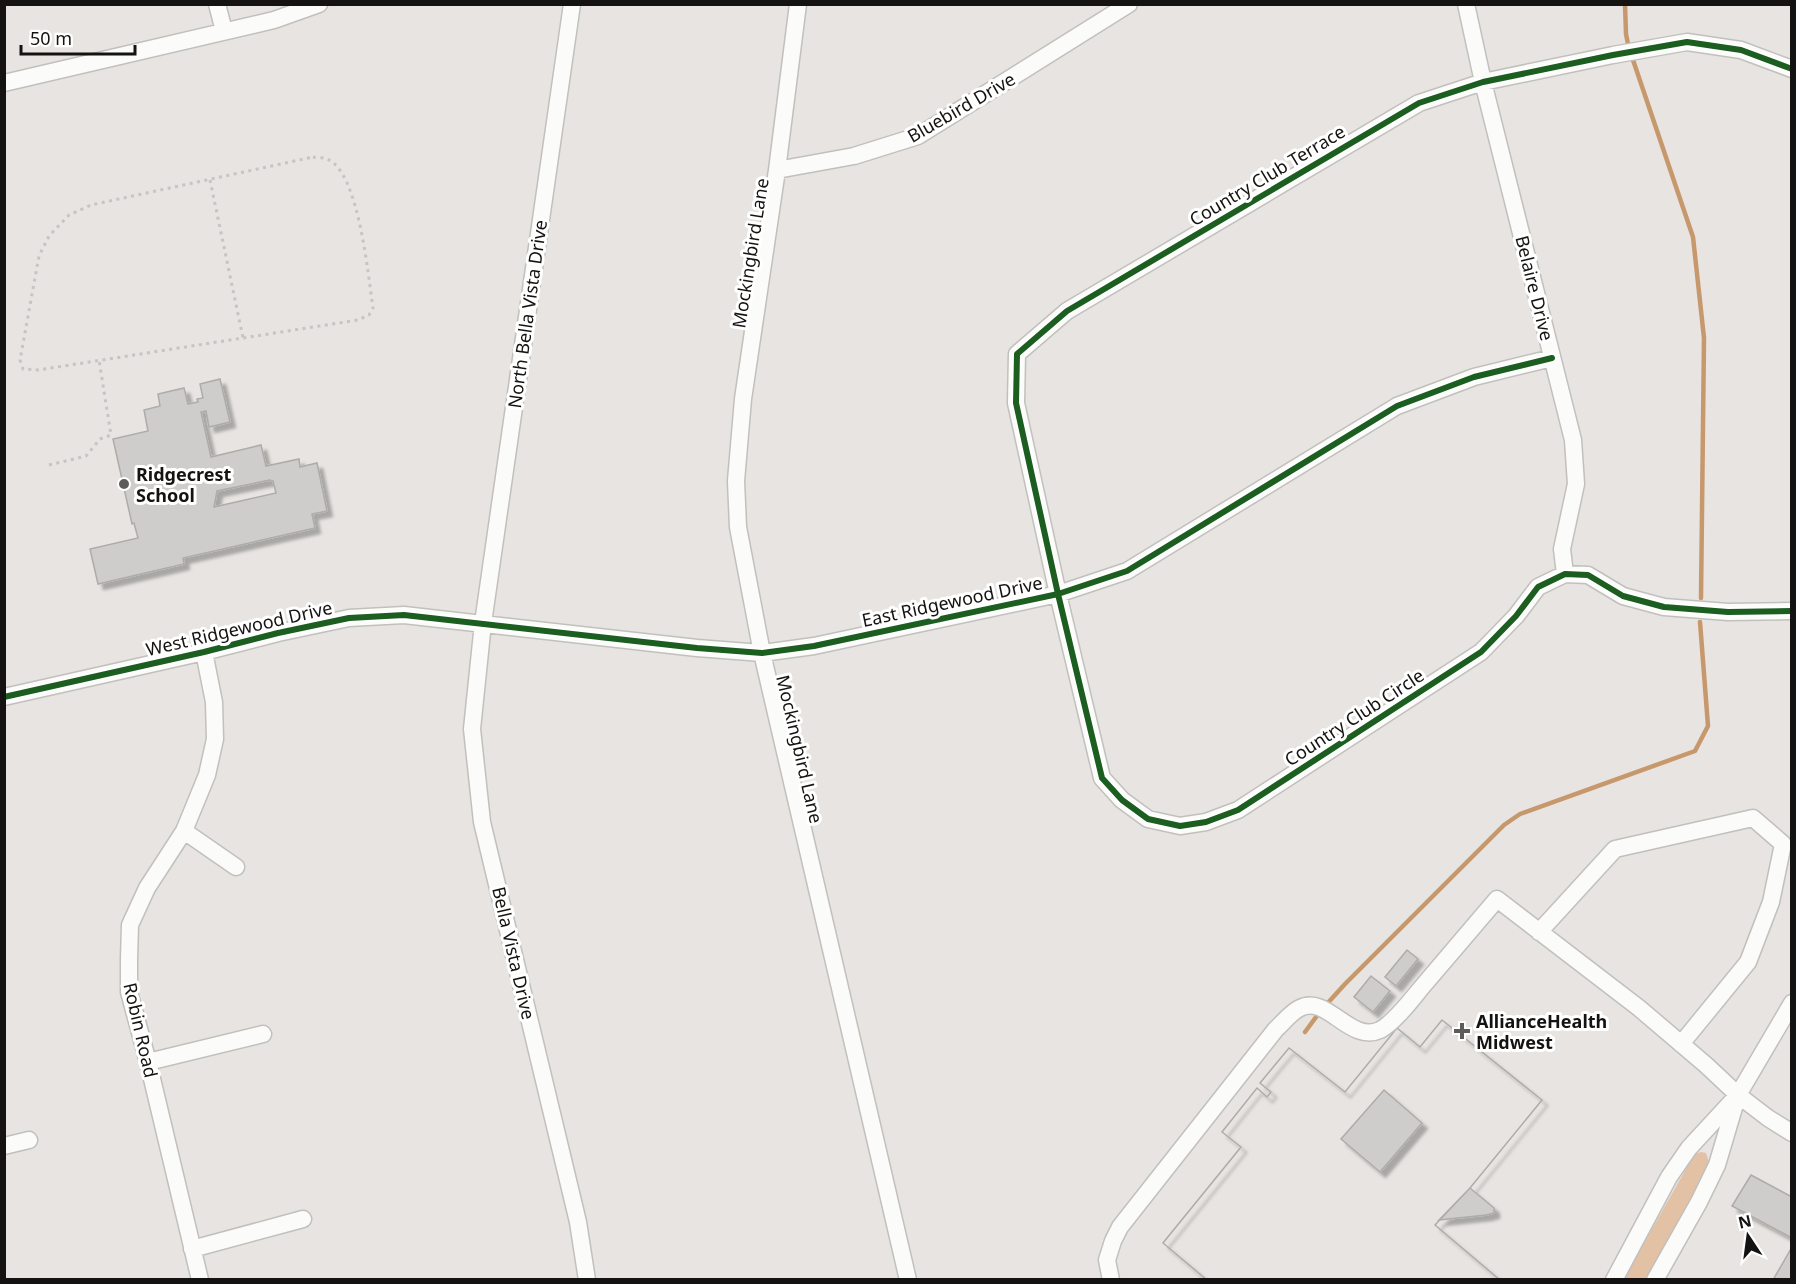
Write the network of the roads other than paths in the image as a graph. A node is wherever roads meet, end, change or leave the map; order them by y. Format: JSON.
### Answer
{"nodes":[{"id":1,"x":217,"y":4,"type":"edge"},
{"id":2,"x":319,"y":4,"type":"edge"},
{"id":3,"x":572,"y":4,"type":"edge"},
{"id":4,"x":798,"y":4,"type":"edge"},
{"id":5,"x":1129,"y":4,"type":"edge"},
{"id":6,"x":1466,"y":4,"type":"edge"},
{"id":7,"x":224,"y":31,"type":"junction"},
{"id":8,"x":1791,"y":69,"type":"edge"},
{"id":9,"x":1483,"y":82,"type":"junction"},
{"id":10,"x":4,"y":83,"type":"edge"},
{"id":11,"x":777,"y":170,"type":"junction"},
{"id":12,"x":1552,"y":358,"type":"junction"},
{"id":13,"x":1564,"y":574,"type":"junction"},
{"id":14,"x":1058,"y":594,"type":"junction"},
{"id":15,"x":1791,"y":610,"type":"edge"},
{"id":16,"x":483,"y":623,"type":"junction"},
{"id":17,"x":204,"y":652,"type":"junction"},
{"id":18,"x":762,"y":653,"type":"junction"},
{"id":19,"x":4,"y":697,"type":"edge"},
{"id":20,"x":184,"y":831,"type":"junction"},
{"id":21,"x":236,"y":867,"type":"dead end"},
{"id":22,"x":1539,"y":933,"type":"junction"},
{"id":23,"x":1791,"y":1003,"type":"edge"},
{"id":24,"x":263,"y":1034,"type":"dead end"},
{"id":25,"x":1681,"y":1044,"type":"junction"},
{"id":26,"x":148,"y":1062,"type":"junction"},
{"id":27,"x":1738,"y":1095,"type":"junction"},
{"id":28,"x":1791,"y":1133,"type":"edge"},
{"id":29,"x":29,"y":1140,"type":"dead end"},
{"id":30,"x":4,"y":1146,"type":"edge"},
{"id":31,"x":303,"y":1219,"type":"dead end"},
{"id":32,"x":192,"y":1250,"type":"junction"},
{"id":33,"x":200,"y":1280,"type":"edge"},
{"id":34,"x":587,"y":1280,"type":"edge"},
{"id":35,"x":908,"y":1280,"type":"edge"},
{"id":36,"x":1111,"y":1280,"type":"edge"},
{"id":37,"x":1614,"y":1280,"type":"edge"},
{"id":38,"x":1656,"y":1280,"type":"edge"}],
"edges":[{"from":1,"to":7,"type":"street"},
{"from":2,"to":7,"type":"street"},
{"from":3,"to":16,"type":"street","name":"North Bella Vista Drive"},
{"from":4,"to":11,"type":"street","name":"Mockingbird Lane"},
{"from":5,"to":11,"type":"street","name":"Bluebird Drive"},
{"from":6,"to":9,"type":"street","name":"Belaire Drive"},
{"from":7,"to":10,"type":"street"},
{"from":8,"to":9,"type":"street","name":"Country Club Terrace"},
{"from":9,"to":12,"type":"street","name":"Belaire Drive"},
{"from":9,"to":14,"type":"street","name":"Country Club Terrace"},
{"from":11,"to":18,"type":"street","name":"Mockingbird Lane"},
{"from":12,"to":13,"type":"street","name":"Belaire Drive"},
{"from":12,"to":14,"type":"street","name":"East Ridgewood Drive"},
{"from":13,"to":14,"type":"street","name":"Country Club Circle"},
{"from":13,"to":15,"type":"street"},
{"from":14,"to":18,"type":"street","name":"East Ridgewood Drive"},
{"from":16,"to":17,"type":"street","name":"West Ridgewood Drive"},
{"from":16,"to":18,"type":"street","name":"East Ridgewood Drive"},
{"from":16,"to":34,"type":"street","name":"Bella Vista Drive"},
{"from":17,"to":19,"type":"street","name":"West Ridgewood Drive"},
{"from":17,"to":20,"type":"street","name":"Robin Road"},
{"from":18,"to":35,"type":"street","name":"Mockingbird Lane"},
{"from":20,"to":21,"type":"street"},
{"from":20,"to":26,"type":"street","name":"Robin Road"},
{"from":22,"to":25,"type":"street"},
{"from":22,"to":25,"type":"street"},
{"from":22,"to":36,"type":"street"},
{"from":23,"to":27,"type":"street"},
{"from":24,"to":26,"type":"street"},
{"from":25,"to":27,"type":"street"},
{"from":26,"to":32,"type":"street","name":"Robin Road"},
{"from":27,"to":28,"type":"street"},
{"from":27,"to":37,"type":"street"},
{"from":27,"to":38,"type":"street"},
{"from":29,"to":30,"type":"street"},
{"from":31,"to":32,"type":"street"},
{"from":32,"to":33,"type":"street","name":"Robin Road"}]}
